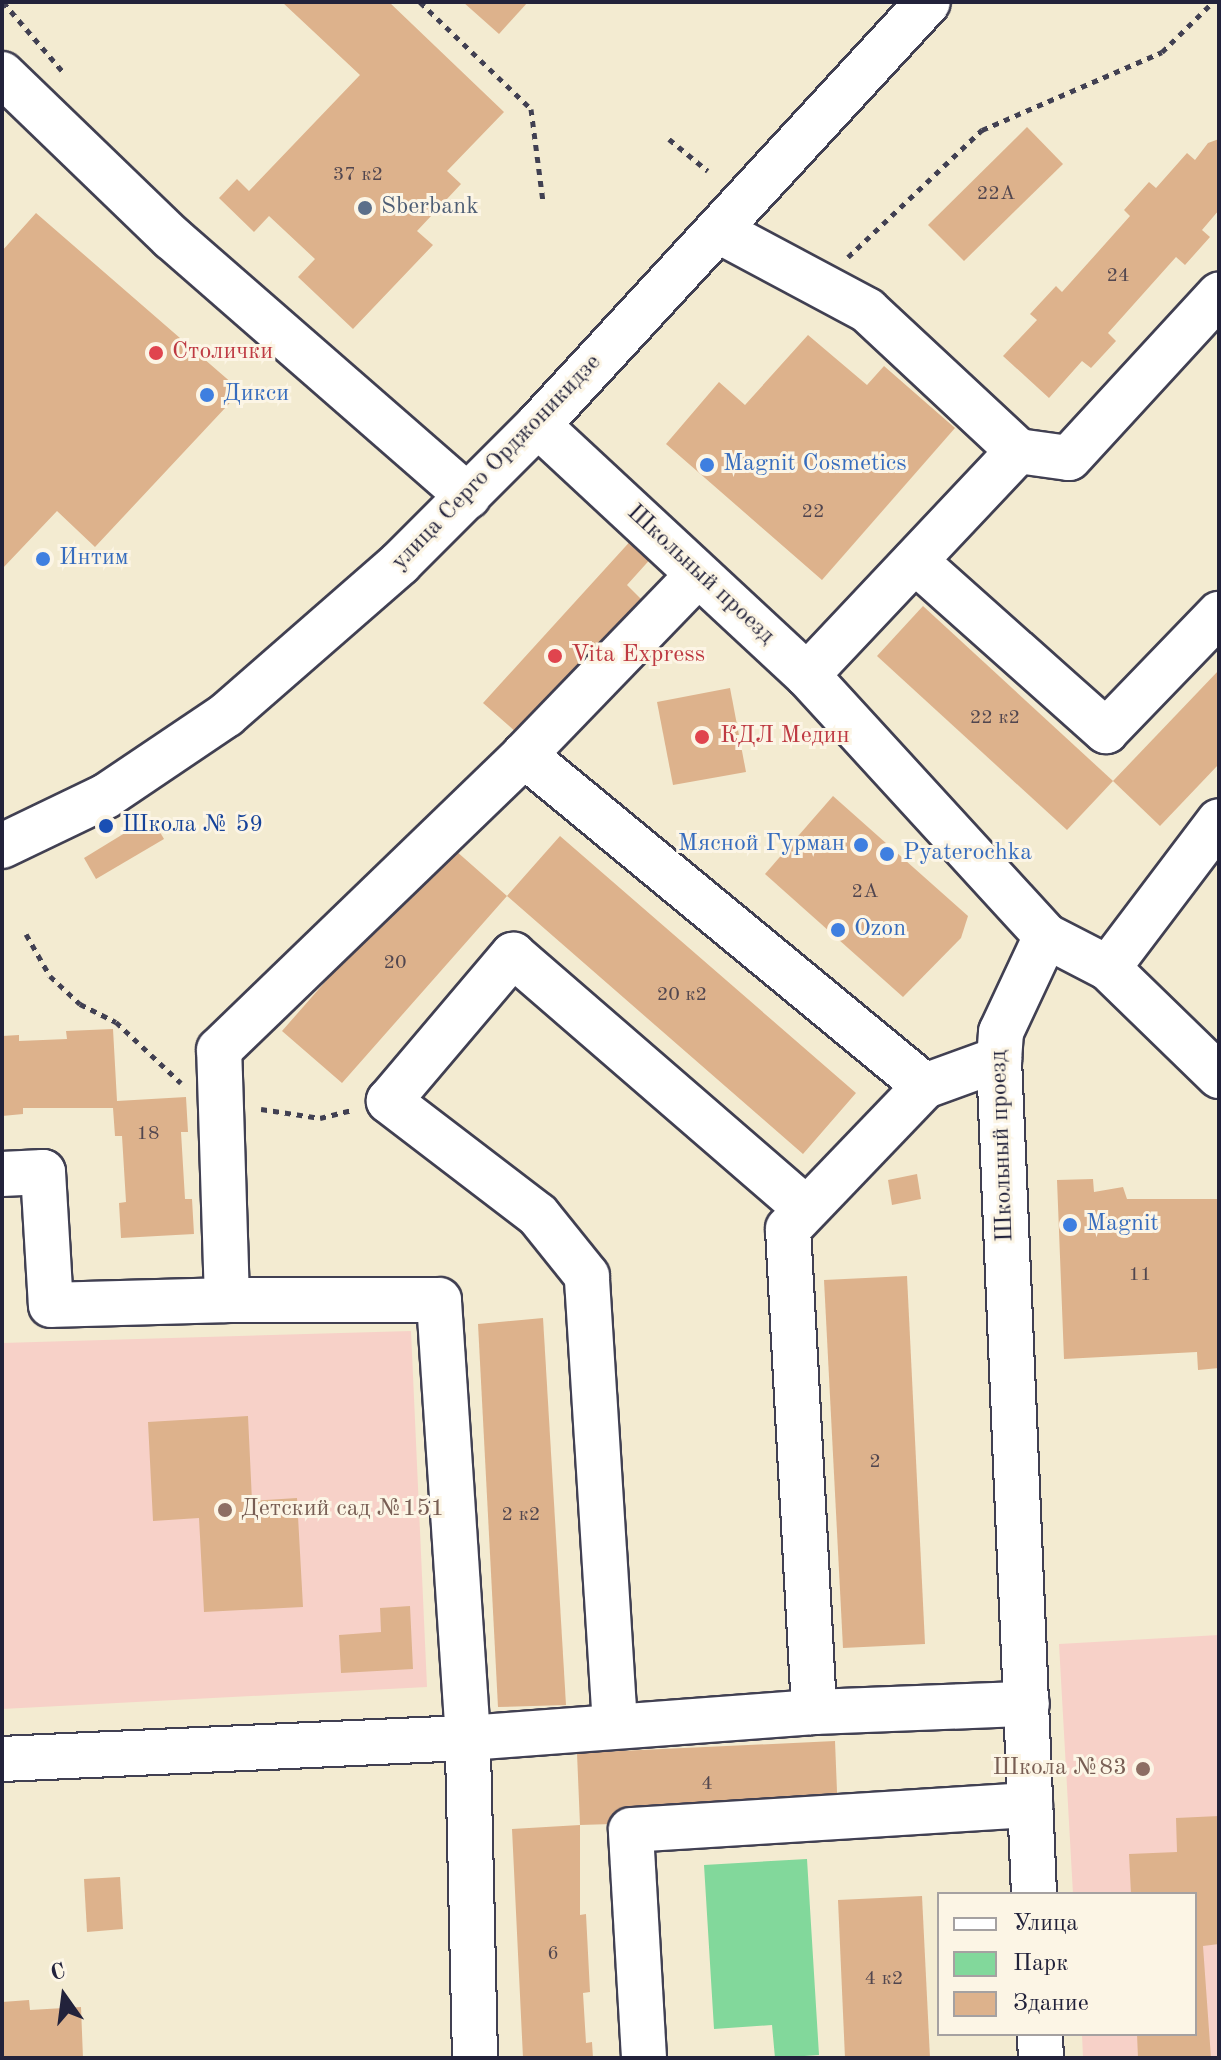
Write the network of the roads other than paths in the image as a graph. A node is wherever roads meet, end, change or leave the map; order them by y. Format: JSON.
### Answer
{"nodes":[{"id":1,"x":928,"y":2,"type":"edge"},
{"id":2,"x":2,"y":74,"type":"edge"},
{"id":3,"x":719,"y":231,"type":"junction"},
{"id":4,"x":1219,"y":295,"type":"edge"},
{"id":5,"x":538,"y":425,"type":"junction"},
{"id":6,"x":1018,"y":451,"type":"junction"},
{"id":7,"x":468,"y":496,"type":"junction"},
{"id":8,"x":915,"y":561,"type":"junction"},
{"id":9,"x":698,"y":575,"type":"junction"},
{"id":10,"x":1219,"y":614,"type":"edge"},
{"id":11,"x":807,"y":675,"type":"junction"},
{"id":12,"x":524,"y":755,"type":"junction"},
{"id":13,"x":1219,"y":822,"type":"edge"},
{"id":14,"x":2,"y":846,"type":"edge"},
{"id":15,"x":1046,"y":936,"type":"junction"},
{"id":16,"x":1108,"y":968,"type":"junction"},
{"id":17,"x":999,"y":1059,"type":"junction"},
{"id":18,"x":1219,"y":1076,"type":"edge"},
{"id":19,"x":925,"y":1086,"type":"junction"},
{"id":20,"x":2,"y":1174,"type":"edge"},
{"id":21,"x":805,"y":1208,"type":"junction"},
{"id":22,"x":227,"y":1300,"type":"junction"},
{"id":23,"x":1027,"y":1704,"type":"junction"},
{"id":24,"x":814,"y":1712,"type":"junction"},
{"id":25,"x":615,"y":1725,"type":"junction"},
{"id":26,"x":468,"y":1738,"type":"junction"},
{"id":27,"x":2,"y":1759,"type":"edge"},
{"id":28,"x":1030,"y":1805,"type":"junction"},
{"id":29,"x":1034,"y":1892,"type":"edge"},
{"id":30,"x":1040,"y":2036,"type":"edge"},
{"id":31,"x":475,"y":2058,"type":"edge"},
{"id":32,"x":644,"y":2058,"type":"edge"},
{"id":33,"x":1041,"y":2058,"type":"edge"}],
"edges":[{"from":1,"to":3,"type":"street","name":"улица Серго Орджоникидзе"},
{"from":2,"to":7,"type":"street"},
{"from":3,"to":5,"type":"street","name":"улица Серго Орджоникидзе"},
{"from":3,"to":6,"type":"street"},
{"from":4,"to":6,"type":"street"},
{"from":5,"to":7,"type":"street","name":"улица Серго Орджоникидзе"},
{"from":5,"to":9,"type":"street","name":"Школьный проезд"},
{"from":6,"to":8,"type":"street"},
{"from":7,"to":14,"type":"street","name":"улица Серго Орджоникидзе"},
{"from":8,"to":10,"type":"street"},
{"from":8,"to":11,"type":"street"},
{"from":9,"to":11,"type":"street","name":"Школьный проезд"},
{"from":9,"to":12,"type":"street"},
{"from":11,"to":15,"type":"street","name":"Школьный проезд"},
{"from":12,"to":19,"type":"street"},
{"from":12,"to":22,"type":"street"},
{"from":13,"to":16,"type":"street"},
{"from":15,"to":16,"type":"street"},
{"from":15,"to":17,"type":"street","name":"Школьный проезд"},
{"from":16,"to":18,"type":"street"},
{"from":17,"to":19,"type":"street"},
{"from":17,"to":23,"type":"street","name":"Школьный проезд"},
{"from":19,"to":21,"type":"street"},
{"from":20,"to":22,"type":"street"},
{"from":21,"to":24,"type":"street"},
{"from":21,"to":25,"type":"street"},
{"from":22,"to":26,"type":"street"},
{"from":23,"to":24,"type":"street"},
{"from":23,"to":28,"type":"street","name":"Школьный проезд"},
{"from":24,"to":25,"type":"street"},
{"from":25,"to":26,"type":"street"},
{"from":26,"to":27,"type":"street"},
{"from":26,"to":31,"type":"street"},
{"from":28,"to":29,"type":"street","name":"Школьный проезд"},
{"from":28,"to":32,"type":"street"},
{"from":30,"to":33,"type":"street"}]}
